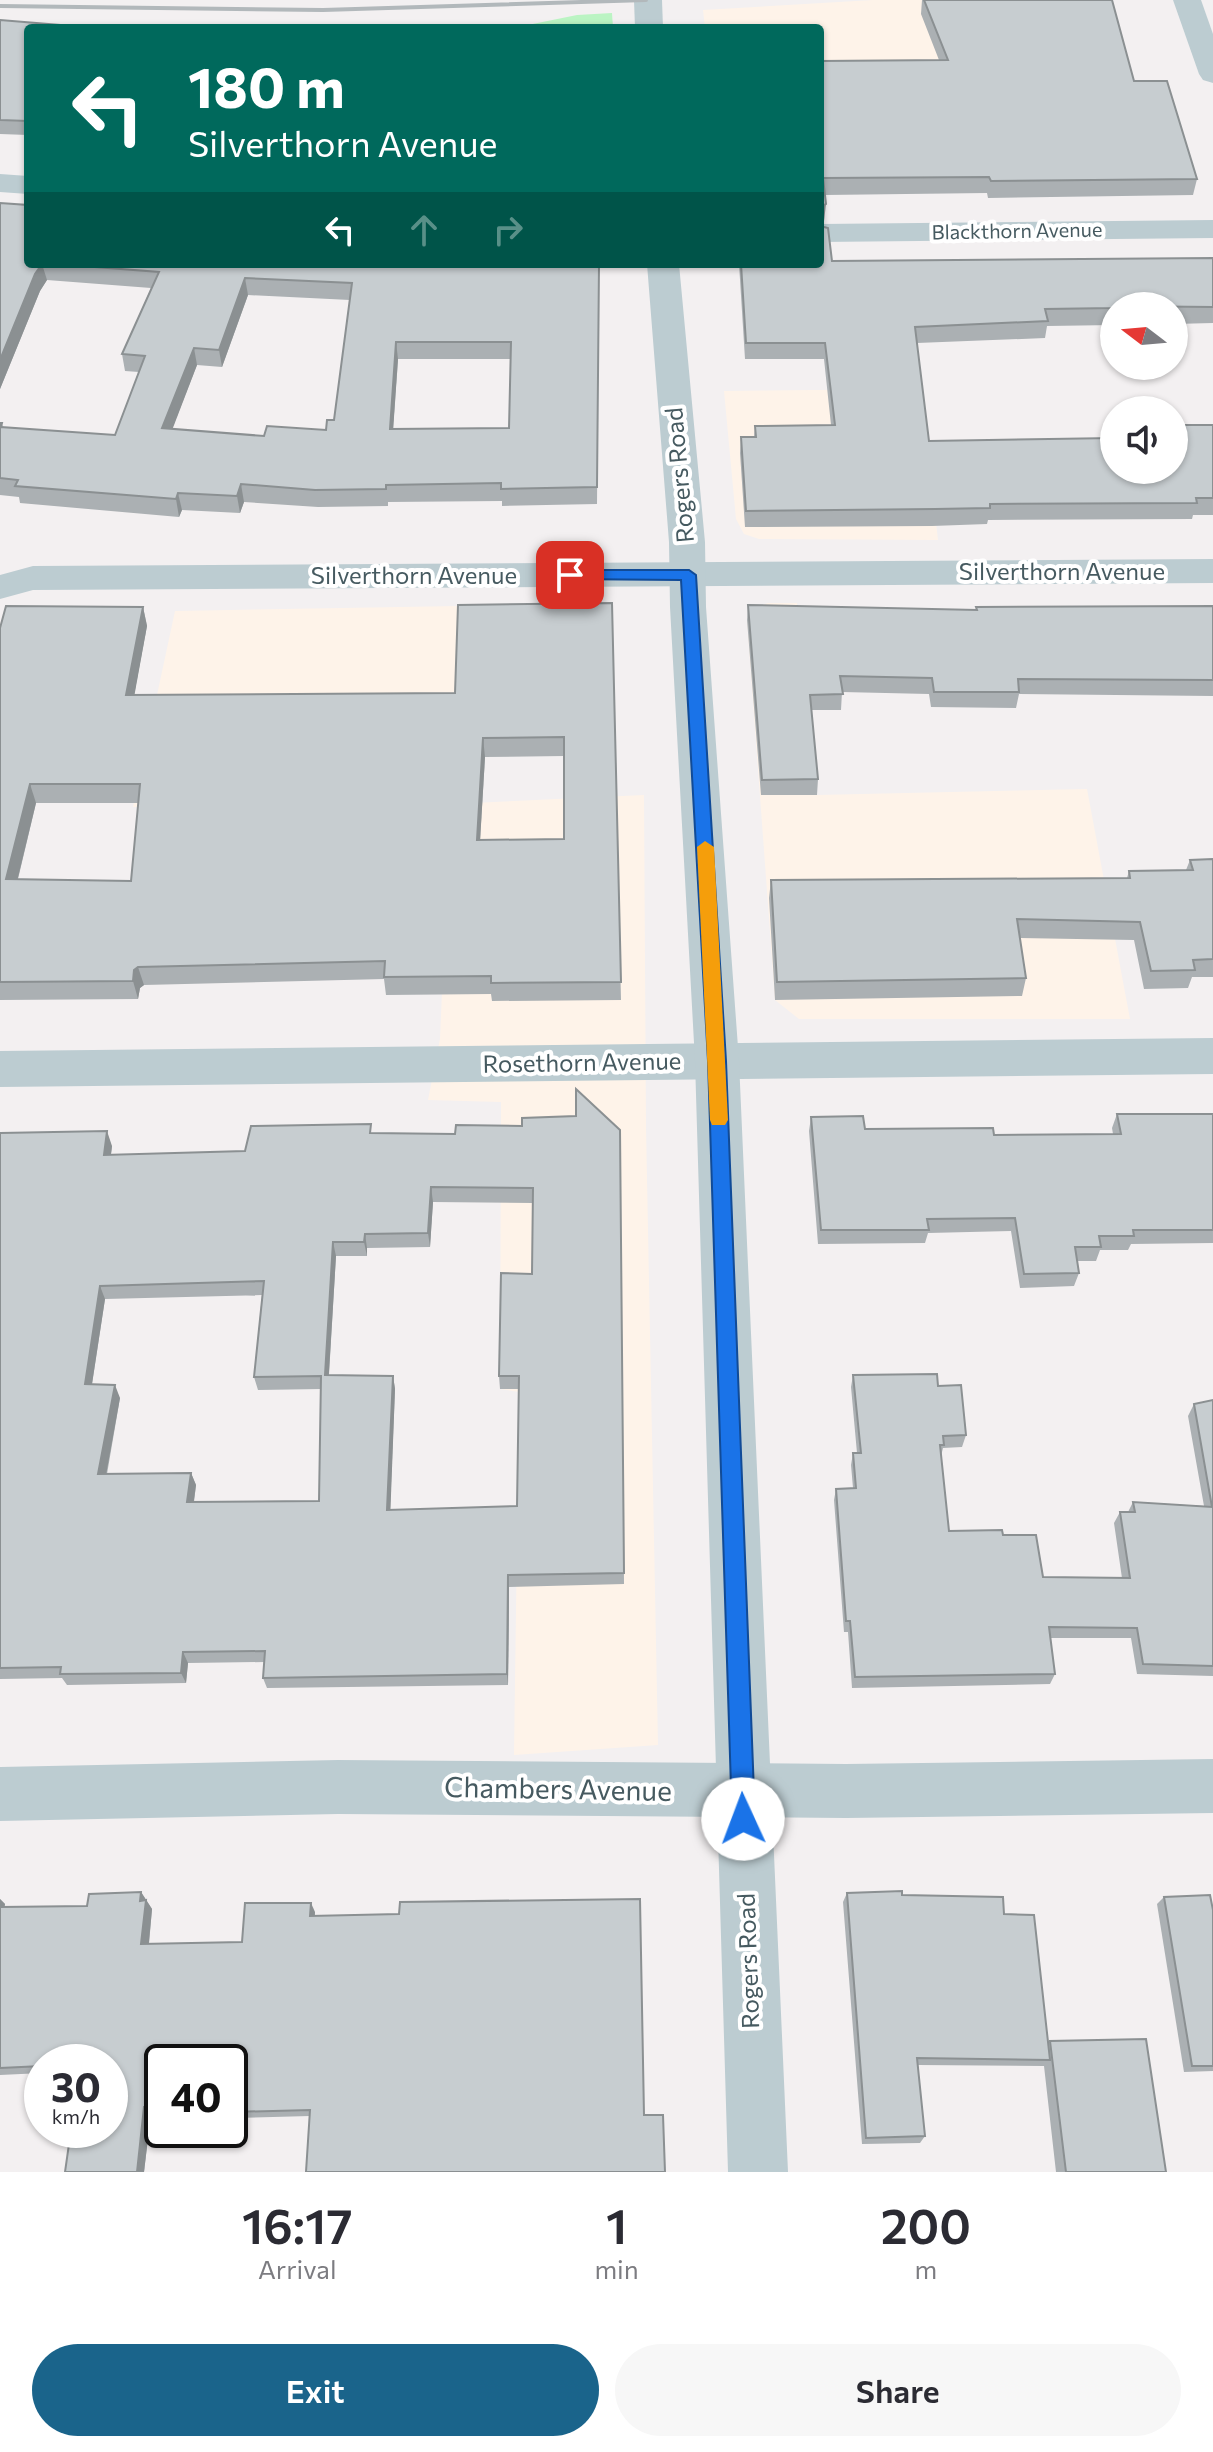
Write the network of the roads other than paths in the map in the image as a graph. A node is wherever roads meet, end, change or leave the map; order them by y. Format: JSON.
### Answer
{"nodes":[{"id":1,"x":648,"y":0,"type":"edge"},
{"id":2,"x":1187,"y":0,"type":"edge"},
{"id":3,"x":649,"y":24,"type":"edge"},
{"id":4,"x":1213,"y":74,"type":"edge"},
{"id":5,"x":0,"y":183,"type":"edge"},
{"id":6,"x":24,"y":185,"type":"edge"},
{"id":7,"x":1213,"y":229,"type":"edge"},
{"id":8,"x":824,"y":233,"type":"edge"},
{"id":9,"x":663,"y":268,"type":"edge"},
{"id":10,"x":1213,"y":571,"type":"edge"},
{"id":11,"x":689,"y":575,"type":"junction"},
{"id":12,"x":11,"y":579,"type":"edge"},
{"id":13,"x":1213,"y":1056,"type":"edge"},
{"id":14,"x":717,"y":1061,"type":"junction"},
{"id":15,"x":0,"y":1069,"type":"edge"},
{"id":16,"x":1213,"y":1786,"type":"edge"},
{"id":17,"x":742,"y":1791,"type":"junction"},
{"id":18,"x":0,"y":1794,"type":"edge"},
{"id":19,"x":758,"y":2172,"type":"edge"}],
"edges":[{"from":1,"to":3,"type":"street"},
{"from":2,"to":4,"type":"street"},
{"from":5,"to":6,"type":"street"},
{"from":7,"to":8,"type":"street","name":"Blackthorn Avenue"},
{"from":9,"to":11,"type":"street","name":"Rogers Road"},
{"from":10,"to":11,"type":"street","name":"Silverthorn Avenue"},
{"from":11,"to":12,"type":"street","name":"Silverthorn Avenue"},
{"from":11,"to":14,"type":"street","name":"Rogers Road"},
{"from":13,"to":14,"type":"street","name":"Rosethorn Avenue"},
{"from":14,"to":15,"type":"street","name":"Rosethorn Avenue"},
{"from":14,"to":17,"type":"street","name":"Rogers Road"},
{"from":16,"to":17,"type":"street","name":"Chambers Avenue"},
{"from":17,"to":18,"type":"street","name":"Chambers Avenue"},
{"from":17,"to":19,"type":"street","name":"Rogers Road"}]}
